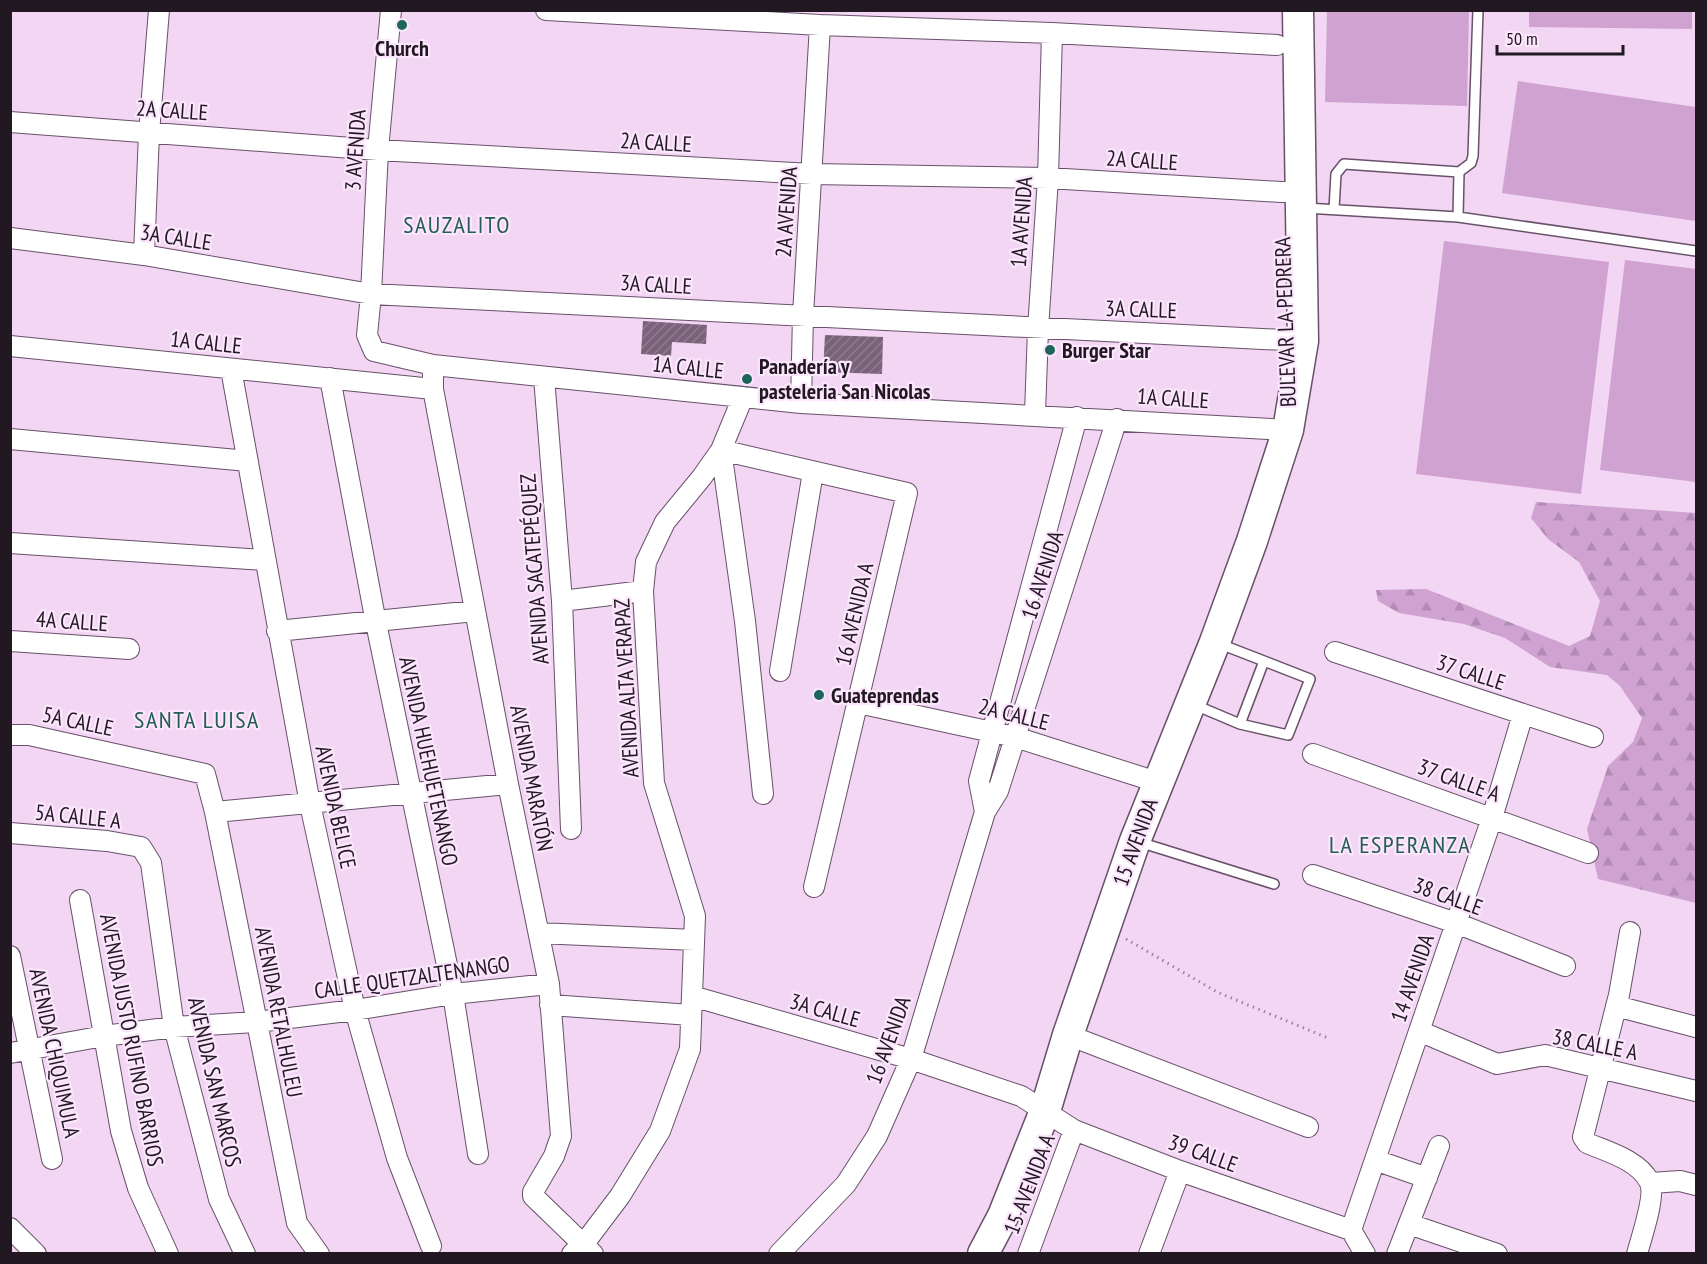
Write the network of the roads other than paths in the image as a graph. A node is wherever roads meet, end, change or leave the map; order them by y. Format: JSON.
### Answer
{"nodes":[{"id":1,"x":159,"y":10,"type":"edge"},
{"id":2,"x":391,"y":10,"type":"edge"},
{"id":3,"x":546,"y":10,"type":"edge"},
{"id":4,"x":1277,"y":10,"type":"edge"},
{"id":5,"x":1298,"y":10,"type":"edge"},
{"id":6,"x":1478,"y":10,"type":"edge"},
{"id":7,"x":820,"y":26,"type":"junction"},
{"id":8,"x":1052,"y":33,"type":"junction"},
{"id":9,"x":1277,"y":45,"type":"junction"},
{"id":10,"x":10,"y":122,"type":"edge"},
{"id":11,"x":149,"y":132,"type":"junction"},
{"id":12,"x":378,"y":150,"type":"junction"},
{"id":13,"x":1459,"y":172,"type":"junction"},
{"id":14,"x":812,"y":174,"type":"junction"},
{"id":15,"x":1048,"y":178,"type":"junction"},
{"id":16,"x":1294,"y":197,"type":"junction"},
{"id":17,"x":1334,"y":209,"type":"junction"},
{"id":18,"x":1458,"y":217,"type":"junction"},
{"id":19,"x":10,"y":238,"type":"edge"},
{"id":20,"x":1696,"y":251,"type":"edge"},
{"id":21,"x":144,"y":255,"type":"junction"},
{"id":22,"x":371,"y":294,"type":"junction"},
{"id":23,"x":803,"y":315,"type":"junction"},
{"id":24,"x":1038,"y":329,"type":"junction"},
{"id":25,"x":1294,"y":340,"type":"junction"},
{"id":26,"x":10,"y":346,"type":"edge"},
{"id":27,"x":374,"y":351,"type":"joint"},
{"id":28,"x":433,"y":365,"type":"junction"},
{"id":29,"x":231,"y":369,"type":"junction"},
{"id":30,"x":544,"y":377,"type":"junction"},
{"id":31,"x":330,"y":378,"type":"junction"},
{"id":32,"x":433,"y":389,"type":"junction"},
{"id":33,"x":743,"y":397,"type":"junction"},
{"id":34,"x":801,"y":402,"type":"junction"},
{"id":35,"x":1035,"y":414,"type":"junction"},
{"id":36,"x":1077,"y":417,"type":"junction"},
{"id":37,"x":1117,"y":419,"type":"junction"},
{"id":38,"x":1288,"y":430,"type":"junction"},
{"id":39,"x":10,"y":439,"type":"edge"},
{"id":40,"x":721,"y":450,"type":"junction"},
{"id":41,"x":248,"y":461,"type":"junction"},
{"id":42,"x":813,"y":472,"type":"junction"},
{"id":43,"x":10,"y":543,"type":"edge"},
{"id":44,"x":265,"y":560,"type":"junction"},
{"id":45,"x":643,"y":591,"type":"junction"},
{"id":46,"x":562,"y":601,"type":"junction"},
{"id":47,"x":475,"y":611,"type":"junction"},
{"id":48,"x":376,"y":622,"type":"junction"},
{"id":49,"x":278,"y":631,"type":"junction"},
{"id":50,"x":10,"y":640,"type":"edge"},
{"id":51,"x":1215,"y":642,"type":"junction"},
{"id":52,"x":129,"y":649,"type":"dead end"},
{"id":53,"x":1335,"y":652,"type":"dead end"},
{"id":54,"x":1264,"y":661,"type":"junction"},
{"id":55,"x":780,"y":671,"type":"dead end"},
{"id":56,"x":858,"y":703,"type":"junction"},
{"id":57,"x":1190,"y":703,"type":"junction"},
{"id":58,"x":1523,"y":714,"type":"junction"},
{"id":59,"x":1240,"y":724,"type":"junction"},
{"id":60,"x":992,"y":732,"type":"junction"},
{"id":61,"x":10,"y":735,"type":"edge"},
{"id":62,"x":1015,"y":737,"type":"junction"},
{"id":63,"x":1593,"y":737,"type":"dead end"},
{"id":64,"x":1313,"y":754,"type":"dead end"},
{"id":65,"x":205,"y":774,"type":"joint"},
{"id":66,"x":1157,"y":782,"type":"junction"},
{"id":67,"x":508,"y":784,"type":"junction"},
{"id":68,"x":412,"y":794,"type":"junction"},
{"id":69,"x":763,"y":794,"type":"dead end"},
{"id":70,"x":310,"y":804,"type":"junction"},
{"id":71,"x":215,"y":812,"type":"junction"},
{"id":72,"x":985,"y":812,"type":"junction"},
{"id":73,"x":1492,"y":818,"type":"junction"},
{"id":74,"x":571,"y":829,"type":"dead end"},
{"id":75,"x":10,"y":833,"type":"edge"},
{"id":76,"x":1135,"y":841,"type":"junction"},
{"id":77,"x":141,"y":847,"type":"joint"},
{"id":78,"x":1588,"y":853,"type":"dead end"},
{"id":79,"x":1313,"y":875,"type":"dead end"},
{"id":80,"x":1274,"y":884,"type":"dead end"},
{"id":81,"x":814,"y":887,"type":"dead end"},
{"id":82,"x":80,"y":900,"type":"dead end"},
{"id":83,"x":1456,"y":923,"type":"junction"},
{"id":84,"x":1630,"y":932,"type":"dead end"},
{"id":85,"x":539,"y":933,"type":"junction"},
{"id":86,"x":694,"y":940,"type":"junction"},
{"id":87,"x":10,"y":956,"type":"edge"},
{"id":88,"x":1565,"y":966,"type":"dead end"},
{"id":89,"x":549,"y":984,"type":"junction"},
{"id":90,"x":453,"y":994,"type":"junction"},
{"id":91,"x":550,"y":1005,"type":"junction"},
{"id":92,"x":692,"y":1006,"type":"junction"},
{"id":93,"x":1616,"y":1006,"type":"junction"},
{"id":94,"x":355,"y":1010,"type":"junction"},
{"id":95,"x":257,"y":1022,"type":"junction"},
{"id":96,"x":174,"y":1027,"type":"junction"},
{"id":97,"x":1696,"y":1027,"type":"edge"},
{"id":98,"x":1419,"y":1031,"type":"junction"},
{"id":99,"x":1068,"y":1035,"type":"junction"},
{"id":100,"x":104,"y":1036,"type":"junction"},
{"id":101,"x":20,"y":1051,"type":"edge"},
{"id":102,"x":911,"y":1059,"type":"junction"},
{"id":103,"x":1601,"y":1068,"type":"junction"},
{"id":104,"x":1696,"y":1091,"type":"edge"},
{"id":105,"x":1045,"y":1111,"type":"junction"},
{"id":106,"x":1308,"y":1127,"type":"dead end"},
{"id":107,"x":1074,"y":1131,"type":"junction"},
{"id":108,"x":1439,"y":1146,"type":"dead end"},
{"id":109,"x":478,"y":1154,"type":"dead end"},
{"id":110,"x":52,"y":1159,"type":"dead end"},
{"id":111,"x":1375,"y":1160,"type":"junction"},
{"id":112,"x":1180,"y":1171,"type":"junction"},
{"id":113,"x":1427,"y":1178,"type":"junction"},
{"id":114,"x":1651,"y":1183,"type":"junction"},
{"id":115,"x":1696,"y":1185,"type":"edge"},
{"id":116,"x":1409,"y":1224,"type":"junction"},
{"id":117,"x":10,"y":1228,"type":"edge"},
{"id":118,"x":1351,"y":1230,"type":"junction"},
{"id":119,"x":431,"y":1246,"type":"dead end"},
{"id":120,"x":583,"y":1251,"type":"edge"},
{"id":121,"x":36,"y":1254,"type":"edge"},
{"id":122,"x":168,"y":1254,"type":"edge"},
{"id":123,"x":245,"y":1254,"type":"edge"},
{"id":124,"x":319,"y":1254,"type":"edge"},
{"id":125,"x":779,"y":1254,"type":"edge"},
{"id":126,"x":983,"y":1254,"type":"edge"},
{"id":127,"x":1028,"y":1254,"type":"edge"},
{"id":128,"x":1149,"y":1254,"type":"edge"},
{"id":129,"x":1365,"y":1254,"type":"edge"},
{"id":130,"x":1397,"y":1254,"type":"edge"},
{"id":131,"x":1497,"y":1254,"type":"edge"},
{"id":132,"x":1637,"y":1254,"type":"edge"}],
"edges":[{"from":1,"to":11,"type":"street"},
{"from":2,"to":12,"type":"street","name":"3 AVENIDA"},
{"from":3,"to":7,"type":"street"},
{"from":4,"to":9,"type":"main road","name":"BULEVAR LA PEDRERA"},
{"from":5,"to":16,"type":"main road","name":"BULEVAR LA PEDRERA"},
{"from":6,"to":13,"type":"lane"},
{"from":7,"to":8,"type":"street"},
{"from":7,"to":14,"type":"street","name":"2A AVENIDA"},
{"from":8,"to":9,"type":"street"},
{"from":8,"to":15,"type":"street","name":"1A AVENIDA"},
{"from":9,"to":16,"type":"main road","name":"BULEVAR LA PEDRERA"},
{"from":10,"to":11,"type":"street","name":"2A CALLE"},
{"from":11,"to":12,"type":"street","name":"2A CALLE"},
{"from":11,"to":21,"type":"street"},
{"from":12,"to":14,"type":"street","name":"2A CALLE"},
{"from":12,"to":22,"type":"street","name":"3 AVENIDA"},
{"from":13,"to":17,"type":"lane"},
{"from":13,"to":18,"type":"lane"},
{"from":14,"to":15,"type":"street","name":"2A CALLE"},
{"from":14,"to":23,"type":"street","name":"2A AVENIDA"},
{"from":15,"to":16,"type":"street","name":"2A CALLE"},
{"from":15,"to":24,"type":"street","name":"1A AVENIDA"},
{"from":16,"to":17,"type":"lane"},
{"from":16,"to":25,"type":"main road","name":"BULEVAR LA PEDRERA"},
{"from":17,"to":18,"type":"lane"},
{"from":18,"to":20,"type":"lane"},
{"from":19,"to":21,"type":"street","name":"3A CALLE"},
{"from":21,"to":22,"type":"street","name":"3A CALLE"},
{"from":22,"to":23,"type":"street","name":"3A CALLE"},
{"from":22,"to":27,"type":"street","name":"3 AVENIDA"},
{"from":23,"to":24,"type":"street","name":"3A CALLE"},
{"from":23,"to":34,"type":"street","name":"2A AVENIDA"},
{"from":24,"to":25,"type":"street","name":"3A CALLE"},
{"from":24,"to":35,"type":"street","name":"1A AVENIDA"},
{"from":25,"to":38,"type":"main road","name":"BULEVAR LA PEDRERA"},
{"from":26,"to":29,"type":"street","name":"1A CALLE"},
{"from":27,"to":28,"type":"street","name":"1A CALLE"},
{"from":28,"to":30,"type":"street","name":"1A CALLE"},
{"from":28,"to":32,"type":"street","name":"AVENIDA MARATÓN"},
{"from":29,"to":31,"type":"street","name":"1A CALLE"},
{"from":29,"to":41,"type":"street","name":"AVENIDA BELICE"},
{"from":30,"to":33,"type":"street","name":"1A CALLE"},
{"from":30,"to":46,"type":"street","name":"AVENIDA SACATEPÉQUEZ"},
{"from":31,"to":32,"type":"street","name":"1A CALLE"},
{"from":31,"to":48,"type":"street","name":"AVENIDA HUEHUETENANGO"},
{"from":32,"to":47,"type":"street","name":"AVENIDA MARATÓN"},
{"from":33,"to":34,"type":"street","name":"1A CALLE"},
{"from":33,"to":40,"type":"street","name":"AVENIDA ALTA VERAPAZ"},
{"from":34,"to":35,"type":"street","name":"1A CALLE"},
{"from":35,"to":36,"type":"street","name":"1A CALLE"},
{"from":36,"to":37,"type":"street","name":"1A CALLE"},
{"from":36,"to":60,"type":"street","name":"16 AVENIDA"},
{"from":37,"to":38,"type":"street","name":"1A CALLE"},
{"from":37,"to":62,"type":"street","name":"16 AVENIDA"},
{"from":38,"to":51,"type":"main road","name":"15 AVENIDA"},
{"from":39,"to":41,"type":"street"},
{"from":40,"to":42,"type":"street"},
{"from":40,"to":45,"type":"street","name":"AVENIDA ALTA VERAPAZ"},
{"from":40,"to":69,"type":"street"},
{"from":41,"to":44,"type":"street","name":"AVENIDA BELICE"},
{"from":42,"to":55,"type":"street"},
{"from":42,"to":56,"type":"street","name":"16 AVENIDA A"},
{"from":43,"to":44,"type":"street"},
{"from":44,"to":49,"type":"street","name":"AVENIDA BELICE"},
{"from":45,"to":46,"type":"street"},
{"from":45,"to":86,"type":"street","name":"AVENIDA ALTA VERAPAZ"},
{"from":46,"to":74,"type":"street","name":"AVENIDA SACATEPÉQUEZ"},
{"from":47,"to":48,"type":"street"},
{"from":47,"to":67,"type":"street","name":"AVENIDA MARATÓN"},
{"from":48,"to":49,"type":"street"},
{"from":48,"to":68,"type":"street","name":"AVENIDA HUEHUETENANGO"},
{"from":49,"to":70,"type":"street","name":"AVENIDA BELICE"},
{"from":50,"to":52,"type":"street","name":"4A CALLE"},
{"from":51,"to":54,"type":"lane"},
{"from":51,"to":57,"type":"main road","name":"15 AVENIDA"},
{"from":53,"to":58,"type":"street","name":"37 CALLE"},
{"from":54,"to":59,"type":"lane"},
{"from":54,"to":59,"type":"lane"},
{"from":56,"to":60,"type":"street","name":"2A CALLE"},
{"from":56,"to":81,"type":"street","name":"16 AVENIDA A"},
{"from":57,"to":59,"type":"lane"},
{"from":57,"to":66,"type":"main road","name":"15 AVENIDA"},
{"from":58,"to":63,"type":"street","name":"37 CALLE"},
{"from":58,"to":73,"type":"street","name":"14 AVENIDA"},
{"from":60,"to":62,"type":"street","name":"2A CALLE"},
{"from":60,"to":72,"type":"street","name":"16 AVENIDA"},
{"from":61,"to":65,"type":"street","name":"5A CALLE"},
{"from":62,"to":66,"type":"street","name":"2A CALLE"},
{"from":62,"to":72,"type":"street","name":"16 AVENIDA"},
{"from":64,"to":73,"type":"street","name":"37 CALLE A"},
{"from":65,"to":71,"type":"street","name":"AVENIDA RETALHULEU"},
{"from":66,"to":76,"type":"main road","name":"15 AVENIDA"},
{"from":67,"to":68,"type":"street"},
{"from":67,"to":85,"type":"street","name":"AVENIDA MARATÓN"},
{"from":68,"to":70,"type":"street"},
{"from":68,"to":90,"type":"street","name":"AVENIDA HUEHUETENANGO"},
{"from":70,"to":71,"type":"street"},
{"from":70,"to":94,"type":"street","name":"AVENIDA BELICE"},
{"from":71,"to":95,"type":"street","name":"AVENIDA RETALHULEU"},
{"from":72,"to":102,"type":"street","name":"16 AVENIDA"},
{"from":73,"to":78,"type":"street","name":"37 CALLE A"},
{"from":73,"to":83,"type":"street","name":"14 AVENIDA"},
{"from":75,"to":77,"type":"street","name":"5A CALLE A"},
{"from":76,"to":80,"type":"lane"},
{"from":76,"to":99,"type":"main road","name":"15 AVENIDA"},
{"from":77,"to":96,"type":"street","name":"AVENIDA SAN MARCOS"},
{"from":79,"to":83,"type":"street","name":"38 CALLE"},
{"from":82,"to":100,"type":"street","name":"AVENIDA JUSTO RUFINO BARRIOS"},
{"from":83,"to":88,"type":"street","name":"38 CALLE"},
{"from":83,"to":98,"type":"street","name":"14 AVENIDA"},
{"from":84,"to":93,"type":"street"},
{"from":85,"to":86,"type":"street"},
{"from":85,"to":89,"type":"street","name":"AVENIDA MARATÓN"},
{"from":86,"to":92,"type":"street","name":"AVENIDA ALTA VERAPAZ"},
{"from":87,"to":101,"type":"street","name":"AVENIDA CHIQUIMULA"},
{"from":89,"to":90,"type":"street","name":"CALLE QUETZALTENANGO"},
{"from":89,"to":91,"type":"street","name":"AVENIDA MARATÓN"},
{"from":90,"to":94,"type":"street","name":"CALLE QUETZALTENANGO"},
{"from":90,"to":109,"type":"street","name":"AVENIDA HUEHUETENANGO"},
{"from":91,"to":92,"type":"street"},
{"from":91,"to":120,"type":"street","name":"AVENIDA MARATÓN"},
{"from":92,"to":102,"type":"street","name":"3A CALLE"},
{"from":92,"to":120,"type":"street","name":"AVENIDA ALTA VERAPAZ"},
{"from":93,"to":97,"type":"street"},
{"from":93,"to":103,"type":"street"},
{"from":94,"to":95,"type":"street","name":"CALLE QUETZALTENANGO"},
{"from":94,"to":119,"type":"street","name":"AVENIDA BELICE"},
{"from":95,"to":96,"type":"street","name":"CALLE QUETZALTENANGO"},
{"from":95,"to":124,"type":"street","name":"AVENIDA RETALHULEU"},
{"from":96,"to":100,"type":"street","name":"CALLE QUETZALTENANGO"},
{"from":96,"to":123,"type":"street","name":"AVENIDA SAN MARCOS"},
{"from":98,"to":103,"type":"street","name":"38 CALLE A"},
{"from":98,"to":111,"type":"street","name":"14 AVENIDA"},
{"from":99,"to":105,"type":"main road","name":"15 AVENIDA"},
{"from":99,"to":106,"type":"street"},
{"from":100,"to":101,"type":"street","name":"CALLE QUETZALTENANGO"},
{"from":100,"to":122,"type":"street","name":"AVENIDA JUSTO RUFINO BARRIOS"},
{"from":101,"to":110,"type":"street","name":"AVENIDA CHIQUIMULA"},
{"from":102,"to":105,"type":"street","name":"3A CALLE"},
{"from":102,"to":125,"type":"street","name":"16 AVENIDA"},
{"from":103,"to":104,"type":"street","name":"38 CALLE A"},
{"from":103,"to":114,"type":"street"},
{"from":105,"to":107,"type":"street","name":"39 CALLE"},
{"from":105,"to":126,"type":"main road","name":"15 AVENIDA"},
{"from":107,"to":112,"type":"street","name":"39 CALLE"},
{"from":107,"to":127,"type":"street","name":"15 AVENIDA A"},
{"from":108,"to":113,"type":"street"},
{"from":111,"to":113,"type":"street"},
{"from":111,"to":118,"type":"street","name":"14 AVENIDA"},
{"from":112,"to":118,"type":"street","name":"39 CALLE"},
{"from":112,"to":128,"type":"street"},
{"from":113,"to":116,"type":"street"},
{"from":114,"to":115,"type":"street"},
{"from":114,"to":132,"type":"street"},
{"from":116,"to":130,"type":"street"},
{"from":116,"to":131,"type":"street"},
{"from":117,"to":121,"type":"street"},
{"from":118,"to":129,"type":"street"}]}
